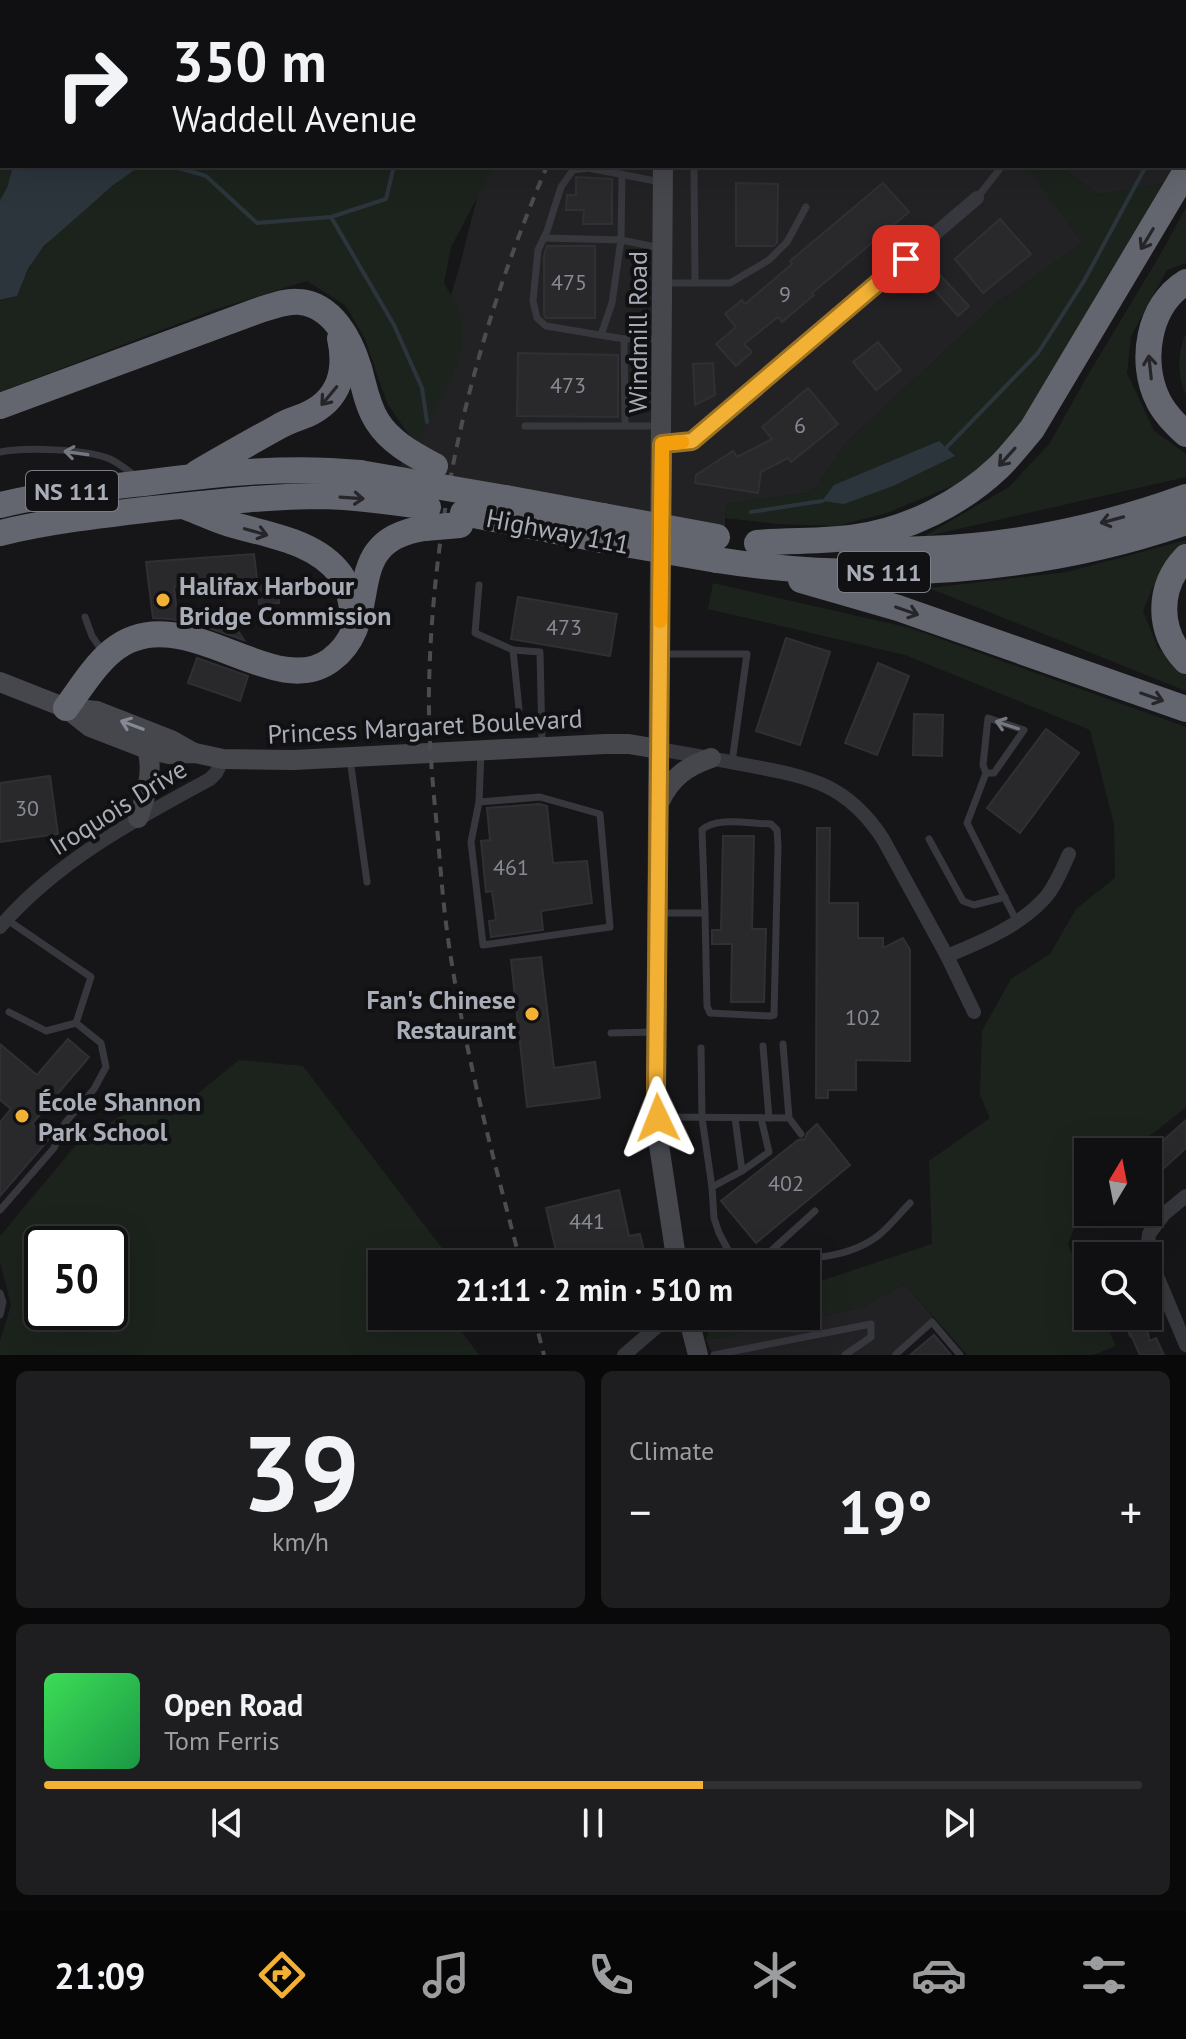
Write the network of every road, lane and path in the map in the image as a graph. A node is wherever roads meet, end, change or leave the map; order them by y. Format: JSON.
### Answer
{"nodes":[{"id":1,"x":694,"y":168,"type":"edge"},
{"id":2,"x":1000,"y":168,"type":"edge"},
{"id":3,"x":1186,"y":171,"type":"edge"},
{"id":4,"x":622,"y":174,"type":"junction"},
{"id":5,"x":663,"y":174,"type":"edge"},
{"id":6,"x":977,"y":198,"type":"joint"},
{"id":7,"x":806,"y":207,"type":"dead end"},
{"id":8,"x":544,"y":238,"type":"junction"},
{"id":9,"x":621,"y":240,"type":"junction"},
{"id":10,"x":663,"y":248,"type":"junction"},
{"id":11,"x":1186,"y":282,"type":"edge"},
{"id":12,"x":663,"y":283,"type":"junction"},
{"id":13,"x":695,"y":283,"type":"junction"},
{"id":14,"x":337,"y":323,"type":"junction"},
{"id":15,"x":601,"y":335,"type":"junction"},
{"id":16,"x":624,"y":339,"type":"junction"},
{"id":17,"x":663,"y":339,"type":"junction"},
{"id":18,"x":0,"y":406,"type":"edge"},
{"id":19,"x":525,"y":426,"type":"dead end"},
{"id":20,"x":625,"y":426,"type":"junction"},
{"id":21,"x":1186,"y":434,"type":"edge"},
{"id":22,"x":662,"y":435,"type":"junction"},
{"id":23,"x":0,"y":452,"type":"edge"},
{"id":24,"x":189,"y":477,"type":"junction"},
{"id":25,"x":145,"y":482,"type":"junction"},
{"id":26,"x":1186,"y":497,"type":"edge"},
{"id":27,"x":0,"y":505,"type":"edge"},
{"id":28,"x":174,"y":506,"type":"junction"},
{"id":29,"x":505,"y":510,"type":"junction"},
{"id":30,"x":426,"y":518,"type":"junction"},
{"id":31,"x":1186,"y":522,"type":"edge"},
{"id":32,"x":0,"y":533,"type":"edge"},
{"id":33,"x":754,"y":554,"type":"junction"},
{"id":34,"x":1186,"y":557,"type":"edge"},
{"id":35,"x":479,"y":585,"type":"dead end"},
{"id":36,"x":85,"y":617,"type":"dead end"},
{"id":37,"x":355,"y":628,"type":"junction"},
{"id":38,"x":513,"y":650,"type":"junction"},
{"id":39,"x":660,"y":654,"type":"junction"},
{"id":40,"x":107,"y":657,"type":"junction"},
{"id":41,"x":1186,"y":661,"type":"edge"},
{"id":42,"x":0,"y":682,"type":"edge"},
{"id":43,"x":66,"y":708,"type":"junction"},
{"id":44,"x":519,"y":709,"type":"dead end"},
{"id":45,"x":1186,"y":709,"type":"edge"},
{"id":46,"x":542,"y":747,"type":"junction"},
{"id":47,"x":147,"y":749,"type":"junction"},
{"id":48,"x":658,"y":749,"type":"junction"},
{"id":49,"x":481,"y":750,"type":"junction"},
{"id":50,"x":195,"y":753,"type":"junction"},
{"id":51,"x":350,"y":757,"type":"junction"},
{"id":52,"x":223,"y":759,"type":"junction"},
{"id":53,"x":722,"y":760,"type":"junction"},
{"id":54,"x":986,"y":773,"type":"junction"},
{"id":55,"x":479,"y":802,"type":"junction"},
{"id":56,"x":658,"y":805,"type":"junction"},
{"id":57,"x":138,"y":818,"type":"junction"},
{"id":58,"x":929,"y":839,"type":"dead end"},
{"id":59,"x":1069,"y":854,"type":"dead end"},
{"id":60,"x":367,"y":882,"type":"dead end"},
{"id":61,"x":1005,"y":897,"type":"junction"},
{"id":62,"x":658,"y":913,"type":"junction"},
{"id":63,"x":705,"y":913,"type":"junction"},
{"id":64,"x":1017,"y":922,"type":"junction"},
{"id":65,"x":3,"y":923,"type":"edge"},
{"id":66,"x":947,"y":956,"type":"junction"},
{"id":67,"x":9,"y":1012,"type":"dead end"},
{"id":68,"x":974,"y":1012,"type":"dead end"},
{"id":69,"x":76,"y":1023,"type":"junction"},
{"id":70,"x":657,"y":1032,"type":"junction"},
{"id":71,"x":611,"y":1033,"type":"dead end"},
{"id":72,"x":783,"y":1044,"type":"dead end"},
{"id":73,"x":763,"y":1046,"type":"dead end"},
{"id":74,"x":701,"y":1048,"type":"dead end"},
{"id":75,"x":658,"y":1118,"type":"junction"},
{"id":76,"x":702,"y":1118,"type":"junction"},
{"id":77,"x":735,"y":1118,"type":"junction"},
{"id":78,"x":765,"y":1118,"type":"junction"},
{"id":79,"x":789,"y":1118,"type":"junction"},
{"id":80,"x":801,"y":1134,"type":"dead end"},
{"id":81,"x":742,"y":1171,"type":"junction"},
{"id":82,"x":712,"y":1187,"type":"junction"},
{"id":83,"x":1186,"y":1196,"type":"edge"},
{"id":84,"x":910,"y":1203,"type":"dead end"},
{"id":85,"x":0,"y":1210,"type":"edge"},
{"id":86,"x":815,"y":1211,"type":"dead end"},
{"id":87,"x":675,"y":1250,"type":"edge"},
{"id":88,"x":728,"y":1250,"type":"edge"},
{"id":89,"x":772,"y":1250,"type":"edge"},
{"id":90,"x":820,"y":1257,"type":"edge"},
{"id":91,"x":0,"y":1293,"type":"edge"},
{"id":92,"x":0,"y":1315,"type":"edge"},
{"id":93,"x":653,"y":1330,"type":"edge"},
{"id":94,"x":692,"y":1330,"type":"edge"},
{"id":95,"x":1186,"y":1345,"type":"edge"},
{"id":96,"x":624,"y":1355,"type":"edge"},
{"id":97,"x":698,"y":1355,"type":"edge"},
{"id":98,"x":714,"y":1355,"type":"edge"},
{"id":99,"x":845,"y":1355,"type":"edge"},
{"id":100,"x":895,"y":1355,"type":"edge"},
{"id":101,"x":960,"y":1355,"type":"edge"}],
"edges":[{"from":1,"to":13,"type":"lane"},
{"from":2,"to":6,"type":"lane"},
{"from":3,"to":33,"type":"highway","one_way":true},
{"from":4,"to":5,"type":"lane"},
{"from":4,"to":8,"type":"lane"},
{"from":4,"to":9,"type":"lane"},
{"from":5,"to":10,"type":"main road","name":"Windmill Road"},
{"from":6,"to":22,"type":"street"},
{"from":7,"to":13,"type":"lane"},
{"from":8,"to":9,"type":"lane"},
{"from":8,"to":15,"type":"lane"},
{"from":9,"to":10,"type":"lane"},
{"from":9,"to":15,"type":"lane"},
{"from":10,"to":12,"type":"main road","name":"Windmill Road"},
{"from":21,"to":11,"type":"highway","one_way":true},
{"from":12,"to":13,"type":"lane"},
{"from":12,"to":17,"type":"main road","name":"Windmill Road"},
{"from":14,"to":18,"type":"highway"},
{"from":14,"to":24,"type":"highway","one_way":true},
{"from":14,"to":29,"type":"highway","bridge":true},
{"from":15,"to":16,"type":"lane"},
{"from":16,"to":17,"type":"lane"},
{"from":16,"to":20,"type":"lane"},
{"from":17,"to":22,"type":"main road","name":"Windmill Road"},
{"from":19,"to":20,"type":"lane"},
{"from":20,"to":22,"type":"lane"},
{"from":22,"to":39,"type":"main road","name":"Windmill Road"},
{"from":25,"to":23,"type":"lane","one_way":true},
{"from":24,"to":25,"type":"highway","number":"NS 111"},
{"from":24,"to":29,"type":"highway","name":"Highway 111","number":"NS 111","bridge":true},
{"from":25,"to":27,"type":"highway","number":"NS 111"},
{"from":26,"to":33,"type":"highway","name":"Highway 111","number":"NS 111","one_way":true},
{"from":28,"to":30,"type":"highway","name":"Highway 111","number":"NS 111","one_way":true},
{"from":28,"to":32,"type":"highway","number":"NS 111"},
{"from":28,"to":37,"type":"highway","one_way":true},
{"from":29,"to":30,"type":"highway","name":"Highway 111","number":"NS 111"},
{"from":29,"to":33,"type":"highway","name":"Highway 111","number":"NS 111","bridge":true},
{"from":30,"to":37,"type":"highway"},
{"from":31,"to":33,"type":"highway","name":"Highway 111","number":"NS 111"},
{"from":33,"to":45,"type":"highway","one_way":true},
{"from":34,"to":41,"type":"highway"},
{"from":35,"to":38,"type":"lane"},
{"from":36,"to":40,"type":"lane"},
{"from":37,"to":40,"type":"highway"},
{"from":38,"to":44,"type":"lane"},
{"from":38,"to":46,"type":"lane"},
{"from":39,"to":48,"type":"main road","name":"Windmill Road"},
{"from":39,"to":53,"type":"lane"},
{"from":40,"to":43,"type":"highway"},
{"from":42,"to":43,"type":"main road","name":"Princess Margaret Boulevard"},
{"from":43,"to":47,"type":"main road","name":"Princess Margaret Boulevard"},
{"from":50,"to":43,"type":"main road","name":"Princess Margaret Boulevard","one_way":true},
{"from":46,"to":48,"type":"main road","name":"Princess Margaret Boulevard"},
{"from":46,"to":49,"type":"main road","name":"Princess Margaret Boulevard"},
{"from":47,"to":50,"type":"main road","name":"Princess Margaret Boulevard"},
{"from":47,"to":57,"type":"main road"},
{"from":48,"to":53,"type":"street"},
{"from":48,"to":56,"type":"main road","name":"Windmill Road"},
{"from":49,"to":51,"type":"main road","name":"Princess Margaret Boulevard"},
{"from":49,"to":55,"type":"lane"},
{"from":50,"to":52,"type":"main road","name":"Princess Margaret Boulevard"},
{"from":51,"to":52,"type":"main road","name":"Princess Margaret Boulevard"},
{"from":51,"to":60,"type":"lane"},
{"from":52,"to":57,"type":"street","name":"Iroquois Drive"},
{"from":53,"to":56,"type":"main road"},
{"from":53,"to":66,"type":"street"},
{"from":54,"to":54,"type":"lane","one_way":true},
{"from":54,"to":61,"type":"lane"},
{"from":55,"to":55,"type":"lane"},
{"from":56,"to":62,"type":"main road","name":"Windmill Road"},
{"from":57,"to":65,"type":"street","name":"Iroquois Drive"},
{"from":58,"to":61,"type":"lane"},
{"from":59,"to":64,"type":"street"},
{"from":61,"to":64,"type":"lane"},
{"from":62,"to":63,"type":"lane"},
{"from":62,"to":70,"type":"main road","name":"Windmill Road"},
{"from":63,"to":63,"type":"lane"},
{"from":64,"to":66,"type":"street"},
{"from":65,"to":69,"type":"lane"},
{"from":66,"to":68,"type":"street"},
{"from":67,"to":69,"type":"lane"},
{"from":69,"to":85,"type":"lane"},
{"from":70,"to":71,"type":"lane"},
{"from":70,"to":75,"type":"main road","name":"Windmill Road"},
{"from":72,"to":79,"type":"lane"},
{"from":73,"to":78,"type":"lane"},
{"from":74,"to":76,"type":"lane"},
{"from":75,"to":76,"type":"lane"},
{"from":75,"to":87,"type":"main road","name":"Windmill Road"},
{"from":76,"to":77,"type":"lane"},
{"from":76,"to":82,"type":"lane"},
{"from":77,"to":78,"type":"lane"},
{"from":77,"to":81,"type":"lane"},
{"from":78,"to":79,"type":"lane"},
{"from":78,"to":81,"type":"lane"},
{"from":79,"to":80,"type":"lane"},
{"from":81,"to":82,"type":"lane"},
{"from":82,"to":88,"type":"lane"},
{"from":83,"to":95,"type":"street"},
{"from":84,"to":90,"type":"lane"},
{"from":86,"to":89,"type":"lane"},
{"from":91,"to":92,"type":"lane"},
{"from":93,"to":96,"type":"street"},
{"from":94,"to":97,"type":"main road"},
{"from":98,"to":99,"type":"lane"},
{"from":100,"to":101,"type":"lane"}]}
